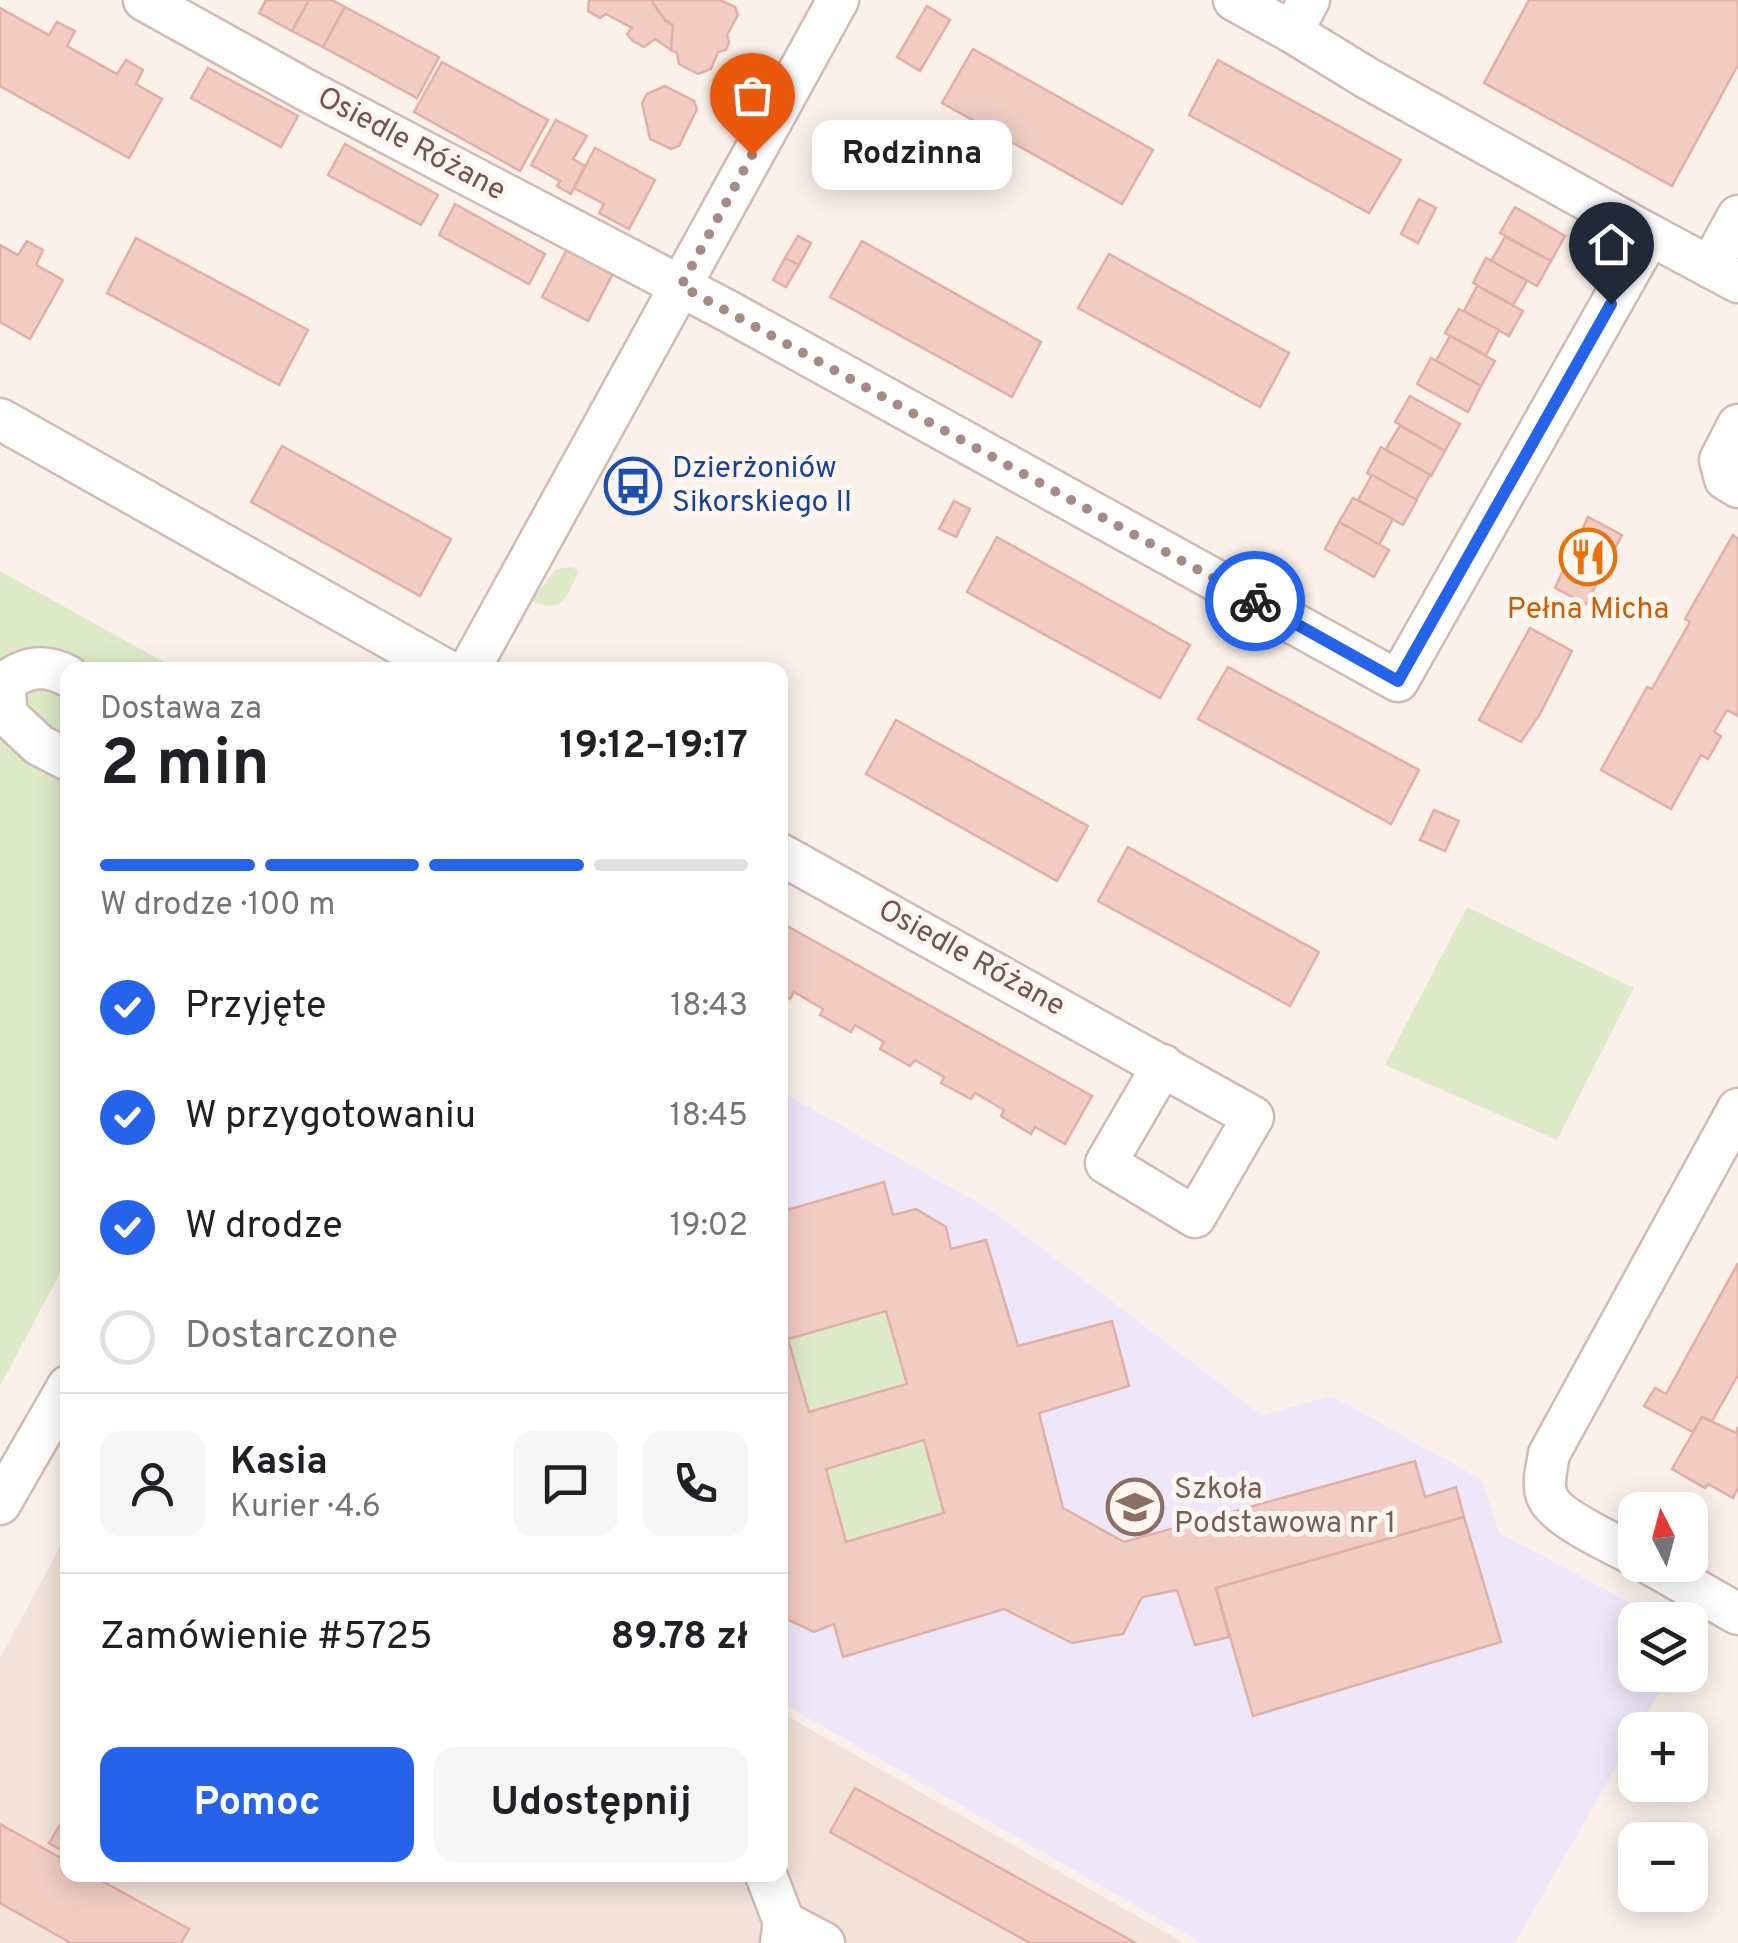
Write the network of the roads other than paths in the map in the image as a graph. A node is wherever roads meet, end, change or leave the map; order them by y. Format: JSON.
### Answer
{"nodes":[{"id":1,"x":144,"y":0,"type":"edge"},
{"id":2,"x":838,"y":0,"type":"edge"},
{"id":3,"x":1234,"y":0,"type":"edge"},
{"id":4,"x":1300,"y":16,"type":"edge"},
{"id":5,"x":1738,"y":216,"type":"edge"},
{"id":6,"x":1650,"y":235,"type":"junction"},
{"id":7,"x":1724,"y":275,"type":"edge"},
{"id":8,"x":681,"y":286,"type":"junction"},
{"id":9,"x":0,"y":419,"type":"edge"},
{"id":10,"x":1738,"y":425,"type":"edge"},
{"id":11,"x":1738,"y":486,"type":"edge"},
{"id":12,"x":432,"y":662,"type":"edge"},
{"id":13,"x":473,"y":662,"type":"edge"},
{"id":14,"x":60,"y":672,"type":"edge"},
{"id":15,"x":2,"y":682,"type":"edge"},
{"id":16,"x":60,"y":756,"type":"edge"},
{"id":17,"x":788,"y":858,"type":"edge"},
{"id":18,"x":1163,"y":1064,"type":"dead end"},
{"id":19,"x":1738,"y":1109,"type":"edge"},
{"id":20,"x":60,"y":1400,"type":"edge"},
{"id":21,"x":0,"y":1504,"type":"edge"},
{"id":22,"x":1618,"y":1546,"type":"edge"},
{"id":23,"x":1682,"y":1582,"type":"edge"},
{"id":24,"x":1738,"y":1614,"type":"edge"},
{"id":25,"x":768,"y":1882,"type":"edge"},
{"id":26,"x":782,"y":1933,"type":"edge"},
{"id":27,"x":824,"y":1943,"type":"edge"}],
"edges":[{"from":1,"to":8,"type":"street","name":"Osiedle Różane"},
{"from":2,"to":8,"type":"street"},
{"from":3,"to":4,"type":"street"},
{"from":4,"to":6,"type":"street"},
{"from":5,"to":7,"type":"street"},
{"from":6,"to":7,"type":"street"},
{"from":6,"to":8,"type":"street","name":"Osiedle Różane"},
{"from":8,"to":13,"type":"street"},
{"from":9,"to":12,"type":"street"},
{"from":10,"to":11,"type":"street"},
{"from":14,"to":15,"type":"street"},
{"from":15,"to":16,"type":"street"},
{"from":17,"to":18,"type":"street","name":"Osiedle Różane"},
{"from":19,"to":22,"type":"street"},
{"from":20,"to":21,"type":"street"},
{"from":23,"to":24,"type":"street"},
{"from":25,"to":26,"type":"street"},
{"from":26,"to":27,"type":"street"}]}
